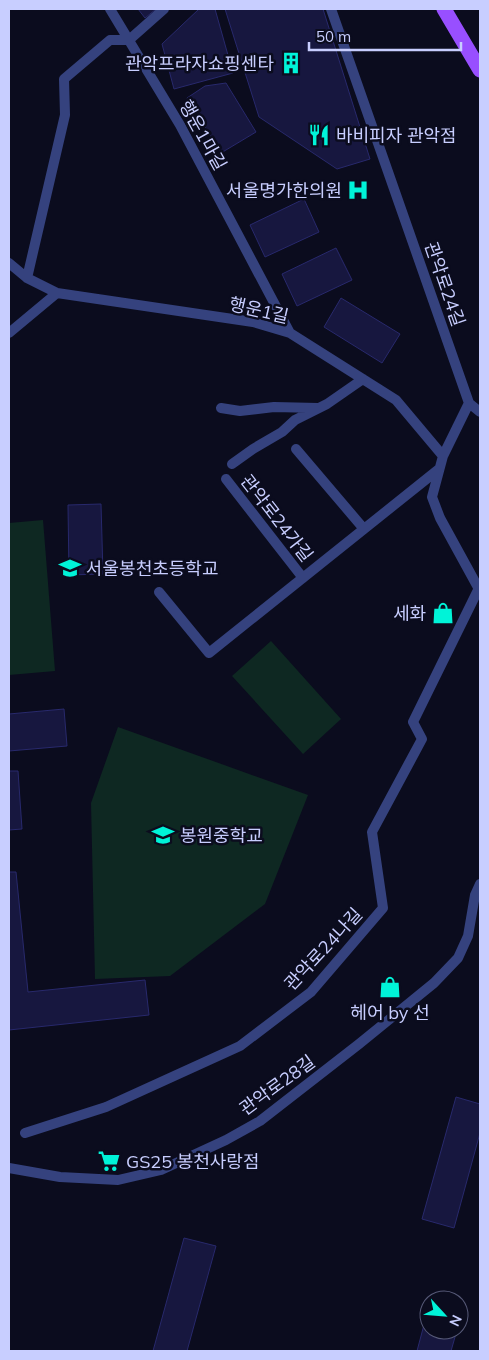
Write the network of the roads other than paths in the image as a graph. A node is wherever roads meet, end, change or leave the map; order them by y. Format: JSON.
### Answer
{"nodes":[{"id":1,"x":110,"y":9,"type":"edge"},
{"id":2,"x":164,"y":9,"type":"edge"},
{"id":3,"x":331,"y":9,"type":"edge"},
{"id":4,"x":444,"y":9,"type":"edge"},
{"id":5,"x":129,"y":40,"type":"junction"},
{"id":6,"x":480,"y":70,"type":"edge"},
{"id":7,"x":9,"y":263,"type":"edge"},
{"id":8,"x":27,"y":278,"type":"junction"},
{"id":9,"x":57,"y":293,"type":"junction"},
{"id":10,"x":9,"y":333,"type":"edge"},
{"id":11,"x":290,"y":333,"type":"junction"},
{"id":12,"x":363,"y":379,"type":"junction"},
{"id":13,"x":469,"y":403,"type":"junction"},
{"id":14,"x":221,"y":408,"type":"dead end"},
{"id":15,"x":318,"y":408,"type":"junction"},
{"id":16,"x":480,"y":412,"type":"edge"},
{"id":17,"x":296,"y":449,"type":"dead end"},
{"id":18,"x":443,"y":456,"type":"junction"},
{"id":19,"x":232,"y":464,"type":"dead end"},
{"id":20,"x":440,"y":469,"type":"junction"},
{"id":21,"x":226,"y":479,"type":"dead end"},
{"id":22,"x":364,"y":529,"type":"junction"},
{"id":23,"x":303,"y":578,"type":"junction"},
{"id":24,"x":480,"y":589,"type":"edge"},
{"id":25,"x":159,"y":592,"type":"dead end"},
{"id":26,"x":480,"y":884,"type":"edge"},
{"id":27,"x":26,"y":1133,"type":"dead end"},
{"id":28,"x":9,"y":1168,"type":"edge"}],
"edges":[{"from":1,"to":5,"type":"lane","name":"행운1마길"},
{"from":2,"to":5,"type":"lane"},
{"from":3,"to":13,"type":"lane","name":"관악로24길"},
{"from":4,"to":6,"type":"main road"},
{"from":5,"to":8,"type":"lane"},
{"from":5,"to":11,"type":"lane","name":"행운1마길"},
{"from":7,"to":8,"type":"lane","name":"행운1길"},
{"from":8,"to":9,"type":"lane","name":"행운1길"},
{"from":9,"to":10,"type":"lane"},
{"from":9,"to":11,"type":"lane","name":"행운1길"},
{"from":11,"to":12,"type":"lane","name":"행운1길"},
{"from":12,"to":15,"type":"lane"},
{"from":12,"to":18,"type":"lane","name":"행운1길"},
{"from":13,"to":16,"type":"lane"},
{"from":13,"to":18,"type":"lane"},
{"from":14,"to":15,"type":"lane"},
{"from":15,"to":19,"type":"lane"},
{"from":17,"to":22,"type":"lane"},
{"from":18,"to":20,"type":"lane"},
{"from":20,"to":22,"type":"lane","name":"관악로24가길"},
{"from":20,"to":24,"type":"lane"},
{"from":21,"to":23,"type":"lane","name":"관악로24가길"},
{"from":22,"to":23,"type":"lane","name":"관악로24가길"},
{"from":23,"to":25,"type":"lane","name":"관악로24가길"},
{"from":24,"to":27,"type":"lane","name":"관악로24나길"},
{"from":26,"to":28,"type":"lane","name":"관악로28길"}]}
